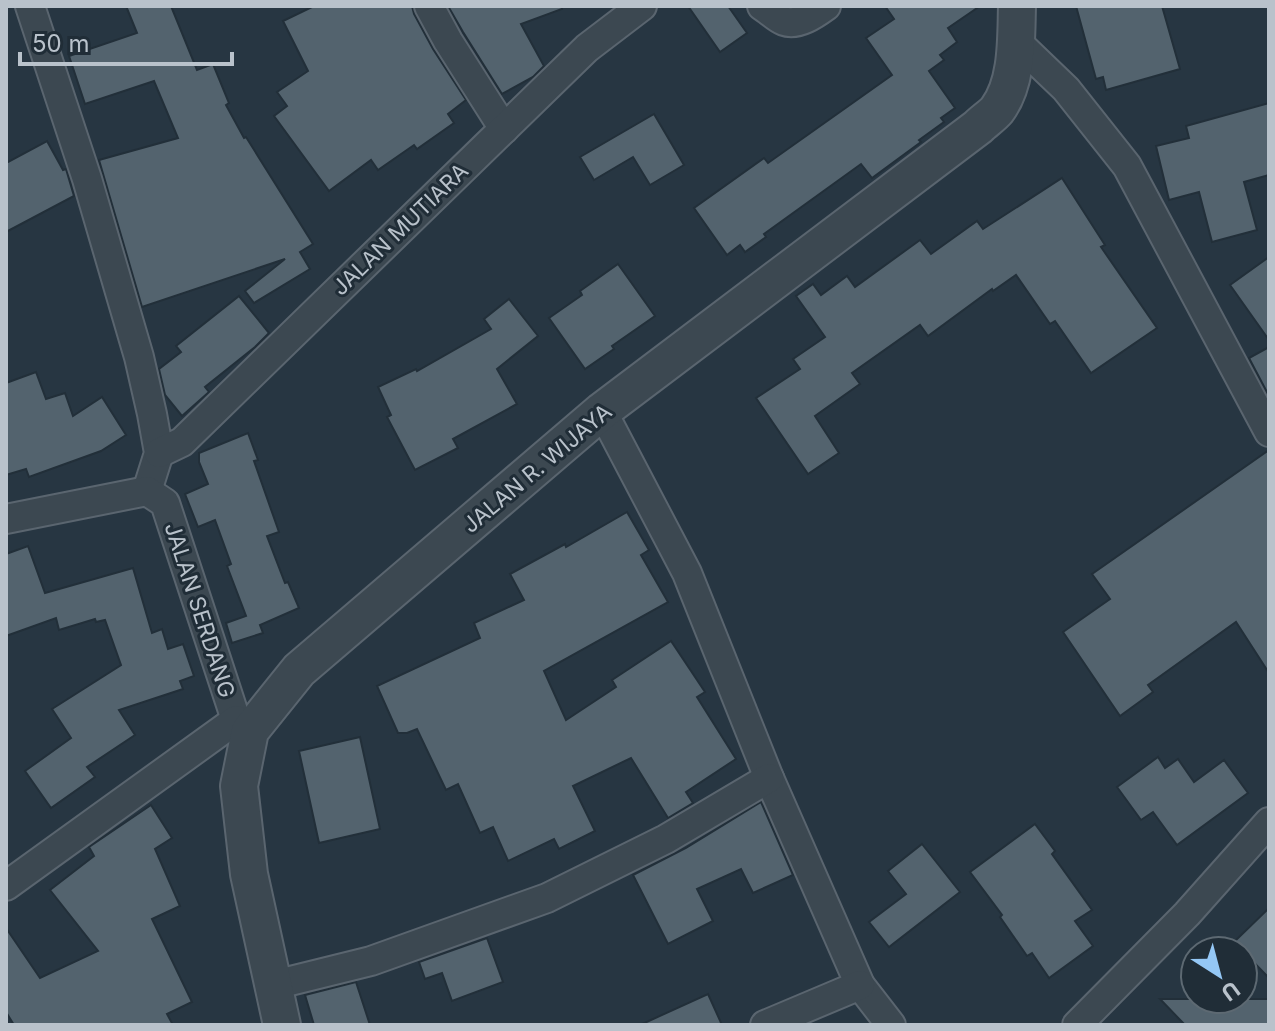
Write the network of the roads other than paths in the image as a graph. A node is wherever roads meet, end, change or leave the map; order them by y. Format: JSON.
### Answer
{"nodes":[{"id":1,"x":30,"y":6,"type":"edge"},
{"id":2,"x":429,"y":6,"type":"edge"},
{"id":3,"x":641,"y":6,"type":"edge"},
{"id":4,"x":762,"y":6,"type":"edge"},
{"id":5,"x":826,"y":6,"type":"edge"},
{"id":6,"x":1017,"y":6,"type":"edge"},
{"id":7,"x":1016,"y":41,"type":"junction"},
{"id":8,"x":504,"y":129,"type":"junction"},
{"id":9,"x":602,"y":411,"type":"junction"},
{"id":10,"x":1269,"y":432,"type":"edge"},
{"id":11,"x":159,"y":453,"type":"junction"},
{"id":12,"x":147,"y":491,"type":"junction"},
{"id":13,"x":6,"y":519,"type":"edge"},
{"id":14,"x":243,"y":726,"type":"junction"},
{"id":15,"x":769,"y":778,"type":"junction"},
{"id":16,"x":1269,"y":822,"type":"edge"},
{"id":17,"x":6,"y":886,"type":"edge"},
{"id":18,"x":274,"y":985,"type":"junction"},
{"id":19,"x":860,"y":985,"type":"junction"},
{"id":20,"x":282,"y":1025,"type":"edge"},
{"id":21,"x":765,"y":1025,"type":"edge"},
{"id":22,"x":891,"y":1025,"type":"edge"},
{"id":23,"x":1077,"y":1025,"type":"edge"}],
"edges":[{"from":1,"to":11,"type":"street"},
{"from":2,"to":8,"type":"street"},
{"from":3,"to":8,"type":"street","name":"JALAN MUTIARA"},
{"from":4,"to":5,"type":"street"},
{"from":6,"to":7,"type":"street","name":"JALAN R. WIJAYA"},
{"from":7,"to":9,"type":"street","name":"JALAN R. WIJAYA"},
{"from":7,"to":10,"type":"street"},
{"from":8,"to":11,"type":"street","name":"JALAN MUTIARA"},
{"from":9,"to":14,"type":"street","name":"JALAN R. WIJAYA"},
{"from":9,"to":15,"type":"street"},
{"from":11,"to":12,"type":"street"},
{"from":12,"to":13,"type":"street"},
{"from":12,"to":14,"type":"street","name":"JALAN SERDANG"},
{"from":14,"to":17,"type":"street"},
{"from":14,"to":18,"type":"street","name":"JALAN R. WIJAYA"},
{"from":15,"to":18,"type":"street"},
{"from":15,"to":19,"type":"street"},
{"from":16,"to":23,"type":"street"},
{"from":18,"to":20,"type":"street","name":"JALAN R. WIJAYA"},
{"from":19,"to":21,"type":"street"},
{"from":19,"to":22,"type":"street"}]}
